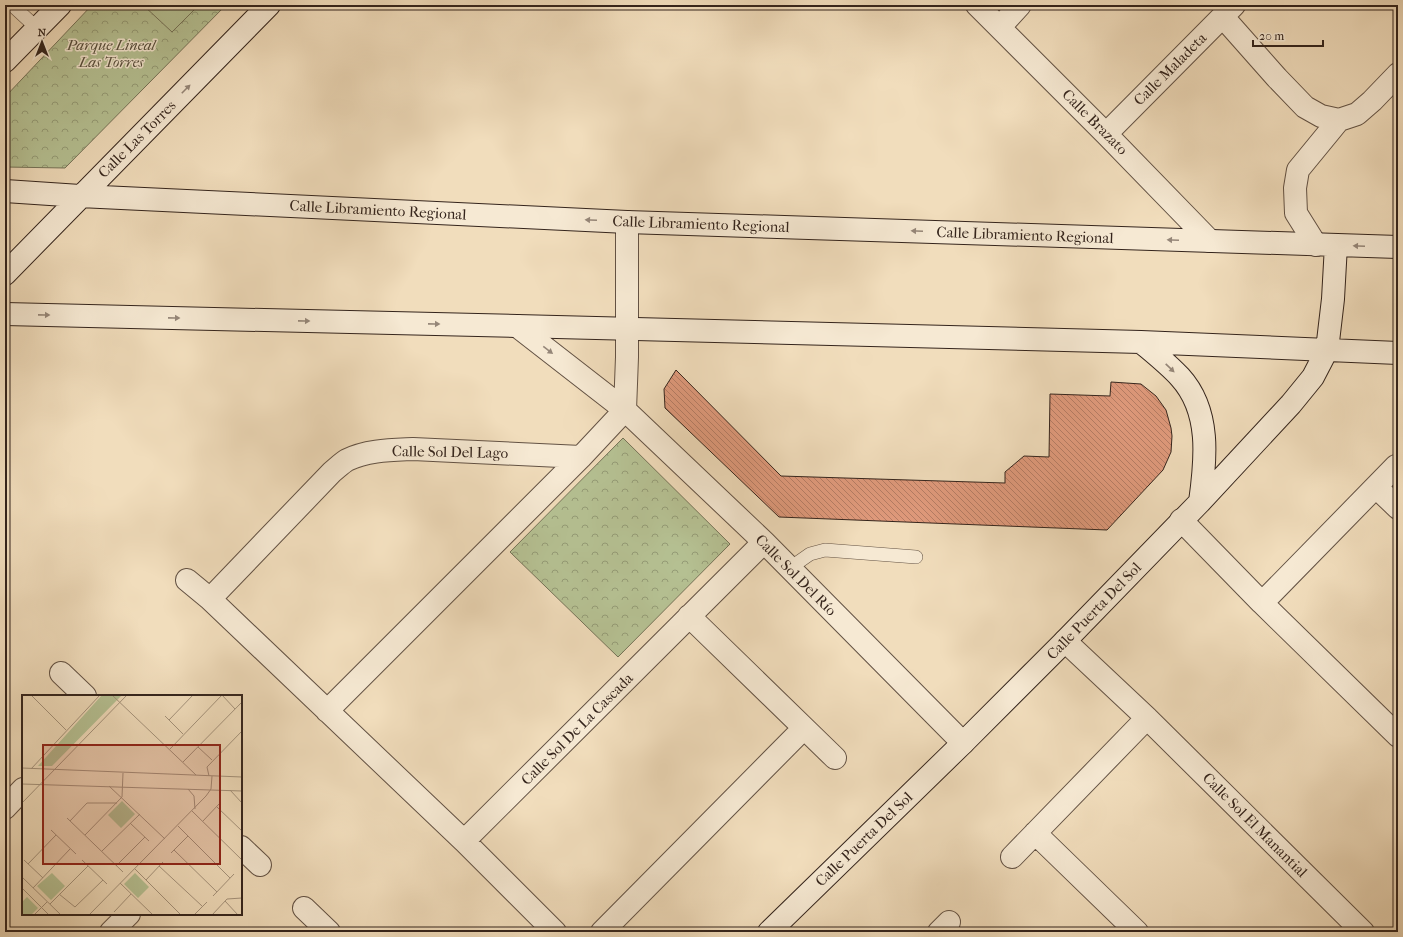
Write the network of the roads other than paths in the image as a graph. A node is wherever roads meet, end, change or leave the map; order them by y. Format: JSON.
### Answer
{"nodes":[{"id":1,"x":12,"y":5,"type":"edge"},
{"id":2,"x":60,"y":5,"type":"edge"},
{"id":3,"x":269,"y":5,"type":"edge"},
{"id":4,"x":977,"y":5,"type":"edge"},
{"id":5,"x":1020,"y":5,"type":"edge"},
{"id":6,"x":1228,"y":11,"type":"edge"},
{"id":7,"x":1000,"y":27,"type":"junction"},
{"id":8,"x":38,"y":29,"type":"junction"},
{"id":9,"x":5,"y":61,"type":"edge"},
{"id":10,"x":1398,"y":74,"type":"edge"},
{"id":11,"x":1339,"y":120,"type":"junction"},
{"id":12,"x":1106,"y":134,"type":"junction"},
{"id":13,"x":5,"y":191,"type":"edge"},
{"id":14,"x":80,"y":196,"type":"junction"},
{"id":15,"x":628,"y":222,"type":"junction"},
{"id":16,"x":1210,"y":241,"type":"junction"},
{"id":17,"x":1326,"y":245,"type":"junction"},
{"id":18,"x":1398,"y":247,"type":"edge"},
{"id":19,"x":5,"y":274,"type":"edge"},
{"id":20,"x":5,"y":314,"type":"edge"},
{"id":21,"x":517,"y":326,"type":"junction"},
{"id":22,"x":628,"y":329,"type":"junction"},
{"id":23,"x":1141,"y":342,"type":"junction"},
{"id":24,"x":1327,"y":350,"type":"junction"},
{"id":25,"x":1398,"y":353,"type":"edge"},
{"id":26,"x":625,"y":410,"type":"junction"},
{"id":27,"x":581,"y":457,"type":"junction"},
{"id":28,"x":1396,"y":466,"type":"dead end"},
{"id":29,"x":1376,"y":487,"type":"junction"},
{"id":30,"x":1200,"y":502,"type":"junction"},
{"id":31,"x":1398,"y":508,"type":"edge"},
{"id":32,"x":1181,"y":520,"type":"junction"},
{"id":33,"x":764,"y":542,"type":"junction"},
{"id":34,"x":916,"y":557,"type":"dead end"},
{"id":35,"x":790,"y":568,"type":"junction"},
{"id":36,"x":187,"y":580,"type":"dead end"},
{"id":37,"x":210,"y":599,"type":"junction"},
{"id":38,"x":1262,"y":603,"type":"junction"},
{"id":39,"x":689,"y":616,"type":"junction"},
{"id":40,"x":1065,"y":641,"type":"junction"},
{"id":41,"x":61,"y":673,"type":"dead end"},
{"id":42,"x":84,"y":695,"type":"edge"},
{"id":43,"x":327,"y":711,"type":"junction"},
{"id":44,"x":1147,"y":718,"type":"junction"},
{"id":45,"x":804,"y":728,"type":"junction"},
{"id":46,"x":1398,"y":736,"type":"edge"},
{"id":47,"x":963,"y":743,"type":"junction"},
{"id":48,"x":835,"y":758,"type":"dead end"},
{"id":49,"x":22,"y":790,"type":"edge"},
{"id":50,"x":5,"y":808,"type":"edge"},
{"id":51,"x":1035,"y":833,"type":"junction"},
{"id":52,"x":464,"y":841,"type":"junction"},
{"id":53,"x":242,"y":848,"type":"edge"},
{"id":54,"x":1012,"y":857,"type":"dead end"},
{"id":55,"x":260,"y":865,"type":"dead end"},
{"id":56,"x":304,"y":908,"type":"dead end"},
{"id":57,"x":128,"y":915,"type":"edge"},
{"id":58,"x":112,"y":932,"type":"edge"},
{"id":59,"x":329,"y":932,"type":"edge"},
{"id":60,"x":555,"y":932,"type":"edge"},
{"id":61,"x":602,"y":932,"type":"edge"},
{"id":62,"x":769,"y":932,"type":"edge"},
{"id":63,"x":1137,"y":932,"type":"edge"},
{"id":64,"x":1363,"y":932,"type":"edge"}],
"edges":[{"from":1,"to":8,"type":"lane"},
{"from":2,"to":8,"type":"street"},
{"from":14,"to":3,"type":"street","name":"Calle Las Torres","one_way":true},
{"from":4,"to":7,"type":"street","name":"Calle Brazato"},
{"from":5,"to":7,"type":"street"},
{"from":6,"to":11,"type":"street"},
{"from":6,"to":12,"type":"street","name":"Calle Maladeta"},
{"from":7,"to":12,"type":"street","name":"Calle Brazato"},
{"from":8,"to":9,"type":"street"},
{"from":10,"to":11,"type":"street"},
{"from":11,"to":17,"type":"street"},
{"from":12,"to":16,"type":"street","name":"Calle Brazato"},
{"from":13,"to":14,"type":"street","name":"Calle Libramiento Regional"},
{"from":15,"to":14,"type":"street","name":"Calle Libramiento Regional","one_way":true},
{"from":14,"to":19,"type":"street","name":"Calle Las Torres"},
{"from":16,"to":15,"type":"street","name":"Calle Libramiento Regional","one_way":true},
{"from":15,"to":22,"type":"street"},
{"from":16,"to":17,"type":"street","name":"Calle Libramiento Regional"},
{"from":18,"to":17,"type":"street","name":"Calle Libramiento Regional","one_way":true},
{"from":17,"to":24,"type":"street","name":"Calle Puerta Del Sol"},
{"from":20,"to":21,"type":"street","one_way":true},
{"from":21,"to":22,"type":"street"},
{"from":21,"to":26,"type":"street","name":"Calle Sol Del Río","one_way":true},
{"from":22,"to":23,"type":"street"},
{"from":22,"to":26,"type":"street"},
{"from":23,"to":24,"type":"street"},
{"from":23,"to":30,"type":"street","one_way":true},
{"from":24,"to":25,"type":"street"},
{"from":24,"to":30,"type":"street","name":"Calle Puerta Del Sol"},
{"from":26,"to":27,"type":"street"},
{"from":26,"to":33,"type":"street","name":"Calle Sol Del Río"},
{"from":27,"to":37,"type":"street","name":"Calle Sol Del Lago"},
{"from":27,"to":43,"type":"street"},
{"from":28,"to":29,"type":"street"},
{"from":29,"to":31,"type":"street"},
{"from":29,"to":38,"type":"street"},
{"from":30,"to":32,"type":"street","name":"Calle Puerta Del Sol"},
{"from":32,"to":38,"type":"street"},
{"from":32,"to":40,"type":"street","name":"Calle Puerta Del Sol"},
{"from":33,"to":35,"type":"street","name":"Calle Sol Del Río"},
{"from":33,"to":39,"type":"street","name":"Calle Sol De La Cascada"},
{"from":34,"to":35,"type":"lane"},
{"from":35,"to":47,"type":"street","name":"Calle Sol Del Río"},
{"from":36,"to":37,"type":"street"},
{"from":37,"to":43,"type":"street"},
{"from":38,"to":46,"type":"street"},
{"from":39,"to":45,"type":"street"},
{"from":39,"to":52,"type":"street","name":"Calle Sol De La Cascada"},
{"from":40,"to":44,"type":"street","name":"Calle Sol El Manantial"},
{"from":40,"to":47,"type":"street","name":"Calle Puerta Del Sol"},
{"from":41,"to":42,"type":"street"},
{"from":43,"to":52,"type":"street"},
{"from":44,"to":51,"type":"street"},
{"from":44,"to":64,"type":"street","name":"Calle Sol El Manantial"},
{"from":45,"to":48,"type":"street"},
{"from":45,"to":61,"type":"street"},
{"from":47,"to":62,"type":"street","name":"Calle Puerta Del Sol"},
{"from":49,"to":50,"type":"street"},
{"from":51,"to":54,"type":"street"},
{"from":51,"to":63,"type":"street"},
{"from":52,"to":60,"type":"street"},
{"from":53,"to":55,"type":"street"},
{"from":56,"to":59,"type":"street"},
{"from":57,"to":58,"type":"street"}]}
